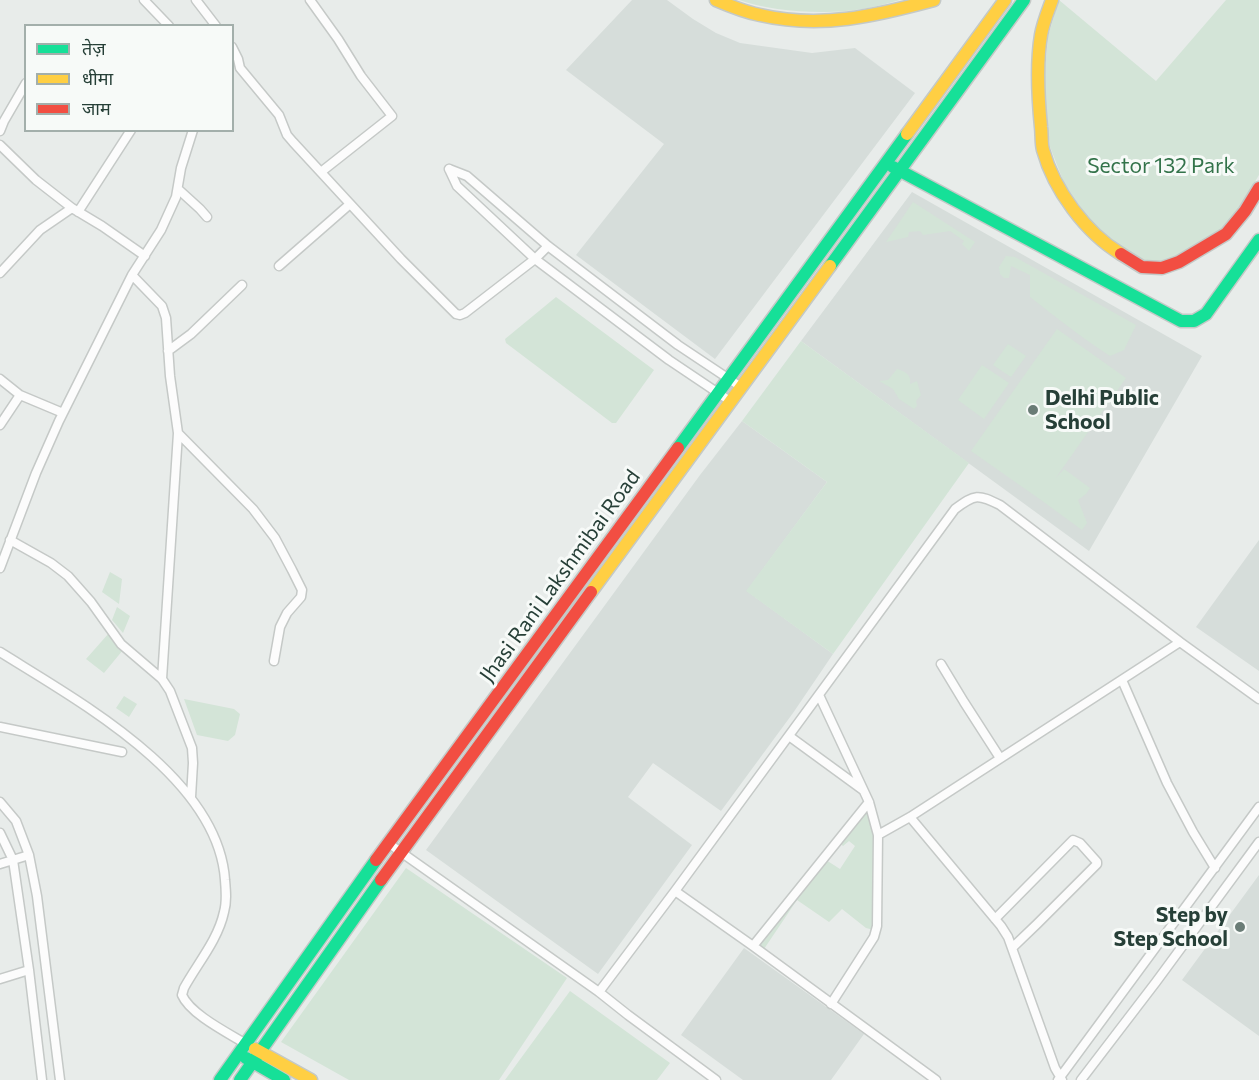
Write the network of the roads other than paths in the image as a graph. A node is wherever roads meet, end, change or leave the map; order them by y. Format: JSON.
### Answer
{"nodes":[{"id":1,"x":144,"y":0,"type":"edge"},
{"id":2,"x":196,"y":0,"type":"edge"},
{"id":3,"x":310,"y":0,"type":"edge"},
{"id":4,"x":716,"y":0,"type":"edge"},
{"id":5,"x":934,"y":0,"type":"edge"},
{"id":6,"x":1005,"y":0,"type":"edge"},
{"id":7,"x":1024,"y":0,"type":"edge"},
{"id":8,"x":1052,"y":0,"type":"edge"},
{"id":9,"x":168,"y":24,"type":"edge"},
{"id":10,"x":214,"y":24,"type":"edge"},
{"id":11,"x":234,"y":51,"type":"edge"},
{"id":12,"x":236,"y":69,"type":"edge"},
{"id":13,"x":24,"y":86,"type":"edge"},
{"id":14,"x":0,"y":131,"type":"edge"},
{"id":15,"x":130,"y":132,"type":"edge"},
{"id":16,"x":192,"y":132,"type":"edge"},
{"id":17,"x":0,"y":145,"type":"edge"},
{"id":18,"x":886,"y":164,"type":"junction"},
{"id":19,"x":899,"y":171,"type":"junction"},
{"id":20,"x":321,"y":172,"type":"junction"},
{"id":21,"x":1259,"y":188,"type":"edge"},
{"id":22,"x":178,"y":189,"type":"junction"},
{"id":23,"x":351,"y":204,"type":"junction"},
{"id":24,"x":75,"y":210,"type":"junction"},
{"id":25,"x":207,"y":217,"type":"dead end"},
{"id":26,"x":1259,"y":240,"type":"edge"},
{"id":27,"x":548,"y":246,"type":"junction"},
{"id":28,"x":145,"y":256,"type":"junction"},
{"id":29,"x":535,"y":259,"type":"junction"},
{"id":30,"x":279,"y":266,"type":"dead end"},
{"id":31,"x":0,"y":273,"type":"edge"},
{"id":32,"x":132,"y":275,"type":"junction"},
{"id":33,"x":242,"y":285,"type":"dead end"},
{"id":34,"x":168,"y":351,"type":"junction"},
{"id":35,"x":729,"y":378,"type":"junction"},
{"id":36,"x":0,"y":380,"type":"edge"},
{"id":37,"x":741,"y":387,"type":"junction"},
{"id":38,"x":718,"y":393,"type":"junction"},
{"id":39,"x":20,"y":395,"type":"junction"},
{"id":40,"x":730,"y":401,"type":"junction"},
{"id":41,"x":63,"y":413,"type":"junction"},
{"id":42,"x":0,"y":425,"type":"edge"},
{"id":43,"x":178,"y":433,"type":"junction"},
{"id":44,"x":10,"y":540,"type":"junction"},
{"id":45,"x":1,"y":563,"type":"edge"},
{"id":46,"x":1180,"y":642,"type":"junction"},
{"id":47,"x":0,"y":652,"type":"edge"},
{"id":48,"x":274,"y":661,"type":"dead end"},
{"id":49,"x":941,"y":664,"type":"dead end"},
{"id":50,"x":161,"y":677,"type":"junction"},
{"id":51,"x":1122,"y":680,"type":"junction"},
{"id":52,"x":819,"y":695,"type":"junction"},
{"id":53,"x":1259,"y":699,"type":"edge"},
{"id":54,"x":0,"y":727,"type":"edge"},
{"id":55,"x":789,"y":736,"type":"junction"},
{"id":56,"x":122,"y":752,"type":"dead end"},
{"id":57,"x":1000,"y":758,"type":"junction"},
{"id":58,"x":863,"y":790,"type":"junction"},
{"id":59,"x":191,"y":797,"type":"junction"},
{"id":60,"x":0,"y":802,"type":"edge"},
{"id":61,"x":869,"y":802,"type":"junction"},
{"id":62,"x":1259,"y":807,"type":"edge"},
{"id":63,"x":910,"y":817,"type":"junction"},
{"id":64,"x":0,"y":833,"type":"edge"},
{"id":65,"x":878,"y":835,"type":"junction"},
{"id":66,"x":1259,"y":842,"type":"edge"},
{"id":67,"x":388,"y":843,"type":"junction"},
{"id":68,"x":401,"y":852,"type":"junction"},
{"id":69,"x":30,"y":855,"type":"junction"},
{"id":70,"x":13,"y":860,"type":"junction"},
{"id":71,"x":0,"y":864,"type":"edge"},
{"id":72,"x":1215,"y":868,"type":"junction"},
{"id":73,"x":675,"y":891,"type":"junction"},
{"id":74,"x":995,"y":919,"type":"junction"},
{"id":75,"x":753,"y":946,"type":"junction"},
{"id":76,"x":1013,"y":947,"type":"junction"},
{"id":77,"x":29,"y":970,"type":"junction"},
{"id":78,"x":0,"y":979,"type":"edge"},
{"id":79,"x":599,"y":992,"type":"junction"},
{"id":80,"x":831,"y":1004,"type":"junction"},
{"id":81,"x":242,"y":1049,"type":"junction"},
{"id":82,"x":257,"y":1057,"type":"junction"},
{"id":83,"x":1060,"y":1079,"type":"edge"},
{"id":84,"x":42,"y":1080,"type":"edge"},
{"id":85,"x":60,"y":1080,"type":"edge"},
{"id":86,"x":220,"y":1080,"type":"edge"},
{"id":87,"x":240,"y":1080,"type":"edge"},
{"id":88,"x":283,"y":1080,"type":"edge"},
{"id":89,"x":311,"y":1080,"type":"edge"},
{"id":90,"x":716,"y":1080,"type":"edge"},
{"id":91,"x":936,"y":1080,"type":"edge"},
{"id":92,"x":1081,"y":1080,"type":"edge"}],
"edges":[{"from":1,"to":9,"type":"street"},
{"from":2,"to":10,"type":"street"},
{"from":3,"to":20,"type":"street"},
{"from":4,"to":5,"type":"main road"},
{"from":6,"to":18,"type":"main road","name":"Jhasi Rani Lakshmibai Road"},
{"from":7,"to":19,"type":"main road","name":"Jhasi Rani Lakshmibai Road"},
{"from":8,"to":21,"type":"main road"},
{"from":11,"to":12,"type":"street"},
{"from":12,"to":20,"type":"street"},
{"from":13,"to":14,"type":"street"},
{"from":15,"to":24,"type":"street"},
{"from":16,"to":22,"type":"street"},
{"from":17,"to":24,"type":"street"},
{"from":18,"to":19,"type":"main road"},
{"from":18,"to":35,"type":"main road","name":"Jhasi Rani Lakshmibai Road"},
{"from":19,"to":26,"type":"main road"},
{"from":19,"to":37,"type":"main road","name":"Jhasi Rani Lakshmibai Road"},
{"from":20,"to":23,"type":"street"},
{"from":22,"to":25,"type":"street"},
{"from":22,"to":28,"type":"street"},
{"from":23,"to":29,"type":"street"},
{"from":23,"to":30,"type":"street"},
{"from":24,"to":28,"type":"street"},
{"from":24,"to":31,"type":"street"},
{"from":27,"to":29,"type":"street"},
{"from":27,"to":29,"type":"street"},
{"from":27,"to":35,"type":"street"},
{"from":28,"to":32,"type":"street"},
{"from":29,"to":38,"type":"street"},
{"from":32,"to":34,"type":"street"},
{"from":32,"to":41,"type":"street"},
{"from":33,"to":34,"type":"street"},
{"from":34,"to":43,"type":"street"},
{"from":35,"to":37,"type":"street"},
{"from":35,"to":38,"type":"main road","name":"Jhasi Rani Lakshmibai Road"},
{"from":36,"to":39,"type":"street"},
{"from":37,"to":40,"type":"main road","name":"Jhasi Rani Lakshmibai Road"},
{"from":38,"to":40,"type":"street"},
{"from":38,"to":67,"type":"main road","name":"Jhasi Rani Lakshmibai Road"},
{"from":39,"to":41,"type":"street"},
{"from":39,"to":42,"type":"street"},
{"from":40,"to":68,"type":"main road","name":"Jhasi Rani Lakshmibai Road"},
{"from":41,"to":44,"type":"street"},
{"from":43,"to":48,"type":"street"},
{"from":43,"to":50,"type":"street"},
{"from":44,"to":45,"type":"street"},
{"from":44,"to":50,"type":"street"},
{"from":46,"to":51,"type":"street"},
{"from":46,"to":52,"type":"street"},
{"from":46,"to":53,"type":"street"},
{"from":47,"to":59,"type":"street"},
{"from":49,"to":57,"type":"street"},
{"from":50,"to":59,"type":"street"},
{"from":51,"to":57,"type":"street"},
{"from":51,"to":72,"type":"street"},
{"from":52,"to":55,"type":"street"},
{"from":52,"to":58,"type":"street"},
{"from":54,"to":56,"type":"street"},
{"from":55,"to":58,"type":"street"},
{"from":55,"to":73,"type":"street"},
{"from":57,"to":63,"type":"street"},
{"from":58,"to":61,"type":"street"},
{"from":59,"to":81,"type":"street"},
{"from":60,"to":69,"type":"street"},
{"from":61,"to":65,"type":"street"},
{"from":61,"to":75,"type":"street"},
{"from":62,"to":72,"type":"street"},
{"from":63,"to":65,"type":"street"},
{"from":63,"to":74,"type":"street"},
{"from":64,"to":70,"type":"street"},
{"from":65,"to":80,"type":"street"},
{"from":66,"to":92,"type":"street"},
{"from":67,"to":68,"type":"street"},
{"from":67,"to":81,"type":"main road","name":"Jhasi Rani Lakshmibai Road"},
{"from":68,"to":79,"type":"street"},
{"from":68,"to":82,"type":"main road","name":"Jhasi Rani Lakshmibai Road"},
{"from":69,"to":70,"type":"street"},
{"from":69,"to":85,"type":"street"},
{"from":70,"to":71,"type":"street"},
{"from":70,"to":77,"type":"street"},
{"from":72,"to":83,"type":"street"},
{"from":73,"to":75,"type":"street"},
{"from":73,"to":79,"type":"street"},
{"from":74,"to":76,"type":"street"},
{"from":74,"to":76,"type":"street"},
{"from":75,"to":80,"type":"street"},
{"from":76,"to":83,"type":"street"},
{"from":77,"to":78,"type":"street"},
{"from":77,"to":84,"type":"street"},
{"from":79,"to":90,"type":"street"},
{"from":80,"to":91,"type":"street"},
{"from":81,"to":82,"type":"main road"},
{"from":81,"to":86,"type":"main road","name":"Jhasi Rani Lakshmibai Road"},
{"from":82,"to":87,"type":"main road","name":"Jhasi Rani Lakshmibai Road"},
{"from":82,"to":88,"type":"main road"},
{"from":82,"to":89,"type":"main road"}]}
